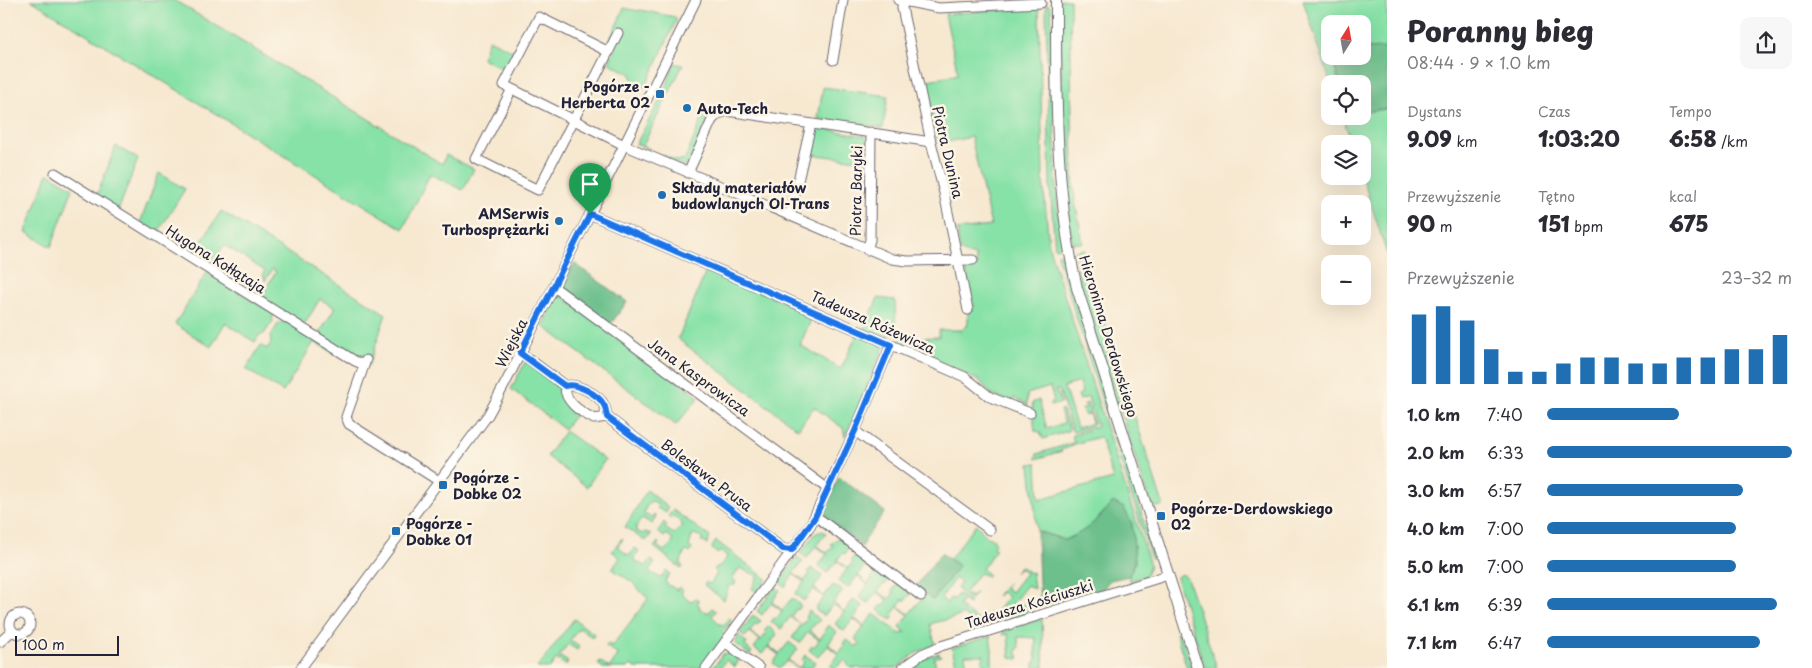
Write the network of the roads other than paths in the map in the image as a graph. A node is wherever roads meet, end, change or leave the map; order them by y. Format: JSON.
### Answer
{"nodes":[{"id":1,"x":696,"y":0,"type":"edge"},
{"id":2,"x":843,"y":0,"type":"edge"},
{"id":3,"x":1056,"y":0,"type":"edge"},
{"id":4,"x":900,"y":1,"type":"edge"},
{"id":5,"x":1041,"y":3,"type":"dead end"},
{"id":6,"x":618,"y":33,"type":"dead end"},
{"id":7,"x":608,"y":52,"type":"junction"},
{"id":8,"x":833,"y":60,"type":"dead end"},
{"id":9,"x":512,"y":89,"type":"junction"},
{"id":10,"x":574,"y":120,"type":"junction"},
{"id":11,"x":811,"y":124,"type":"junction"},
{"id":12,"x":871,"y":132,"type":"junction"},
{"id":13,"x":931,"y":142,"type":"junction"},
{"id":14,"x":624,"y":145,"type":"junction"},
{"id":15,"x":55,"y":173,"type":"dead end"},
{"id":16,"x":688,"y":173,"type":"junction"},
{"id":17,"x":590,"y":214,"type":"junction"},
{"id":18,"x":790,"y":216,"type":"junction"},
{"id":19,"x":866,"y":250,"type":"junction"},
{"id":20,"x":973,"y":260,"type":"dead end"},
{"id":21,"x":957,"y":262,"type":"junction"},
{"id":22,"x":554,"y":287,"type":"junction"},
{"id":23,"x":968,"y":310,"type":"dead end"},
{"id":24,"x":891,"y":345,"type":"junction"},
{"id":25,"x":520,"y":353,"type":"junction"},
{"id":26,"x":565,"y":386,"type":"junction"},
{"id":27,"x":1030,"y":413,"type":"dead end"},
{"id":28,"x":607,"y":417,"type":"junction"},
{"id":29,"x":855,"y":431,"type":"junction"},
{"id":30,"x":439,"y":481,"type":"junction"},
{"id":31,"x":828,"y":489,"type":"junction"},
{"id":32,"x":815,"y":517,"type":"junction"},
{"id":33,"x":990,"y":530,"type":"dead end"},
{"id":34,"x":792,"y":550,"type":"junction"},
{"id":35,"x":1168,"y":576,"type":"junction"},
{"id":36,"x":921,"y":596,"type":"dead end"},
{"id":37,"x":12,"y":631,"type":"dead end"},
{"id":38,"x":0,"y":642,"type":"edge"},
{"id":39,"x":725,"y":642,"type":"junction"},
{"id":40,"x":301,"y":668,"type":"edge"},
{"id":41,"x":706,"y":668,"type":"edge"},
{"id":42,"x":759,"y":668,"type":"edge"},
{"id":43,"x":902,"y":668,"type":"edge"},
{"id":44,"x":1198,"y":668,"type":"edge"}],
"edges":[{"from":1,"to":14,"type":"street","name":"Wiejska"},
{"from":2,"to":8,"type":"street"},
{"from":3,"to":35,"type":"main road","name":"Hieronima Derdowskiego"},
{"from":4,"to":5,"type":"street"},
{"from":4,"to":13,"type":"street","name":"Piotra Dunina"},
{"from":6,"to":7,"type":"street"},
{"from":7,"to":9,"type":"street"},
{"from":7,"to":10,"type":"street"},
{"from":9,"to":10,"type":"street"},
{"from":9,"to":10,"type":"street"},
{"from":10,"to":14,"type":"street"},
{"from":11,"to":12,"type":"street"},
{"from":11,"to":16,"type":"street"},
{"from":11,"to":18,"type":"street"},
{"from":12,"to":13,"type":"street"},
{"from":12,"to":19,"type":"street","name":"Piotra Baryki"},
{"from":13,"to":21,"type":"street","name":"Piotra Dunina"},
{"from":14,"to":16,"type":"street"},
{"from":14,"to":17,"type":"street","name":"Wiejska"},
{"from":15,"to":30,"type":"street","name":"Hugona Kołłątaja"},
{"from":16,"to":18,"type":"street"},
{"from":17,"to":22,"type":"street","name":"Wiejska"},
{"from":17,"to":24,"type":"street","name":"Tadeusza Różewicza"},
{"from":18,"to":19,"type":"street"},
{"from":19,"to":21,"type":"street"},
{"from":20,"to":21,"type":"street"},
{"from":21,"to":23,"type":"street","name":"Piotra Dunina"},
{"from":22,"to":25,"type":"street","name":"Wiejska"},
{"from":22,"to":31,"type":"street","name":"Jana Kasprowicza"},
{"from":24,"to":27,"type":"street","name":"Tadeusza Różewicza"},
{"from":24,"to":29,"type":"street"},
{"from":25,"to":26,"type":"street","name":"Bolesława Prusa"},
{"from":25,"to":30,"type":"street","name":"Wiejska"},
{"from":26,"to":28,"type":"street","name":"Bolesława Prusa"},
{"from":26,"to":28,"type":"street","name":"Bolesława Prusa"},
{"from":28,"to":34,"type":"street","name":"Bolesława Prusa"},
{"from":29,"to":31,"type":"street"},
{"from":29,"to":33,"type":"street"},
{"from":30,"to":40,"type":"street","name":"Wiejska"},
{"from":31,"to":32,"type":"street"},
{"from":32,"to":34,"type":"street"},
{"from":32,"to":36,"type":"street"},
{"from":34,"to":39,"type":"street"},
{"from":35,"to":43,"type":"street","name":"Tadeusza Kościuszki"},
{"from":35,"to":44,"type":"main road","name":"Hieronima Derdowskiego"},
{"from":37,"to":38,"type":"street"},
{"from":39,"to":41,"type":"street"},
{"from":39,"to":42,"type":"street"}]}
